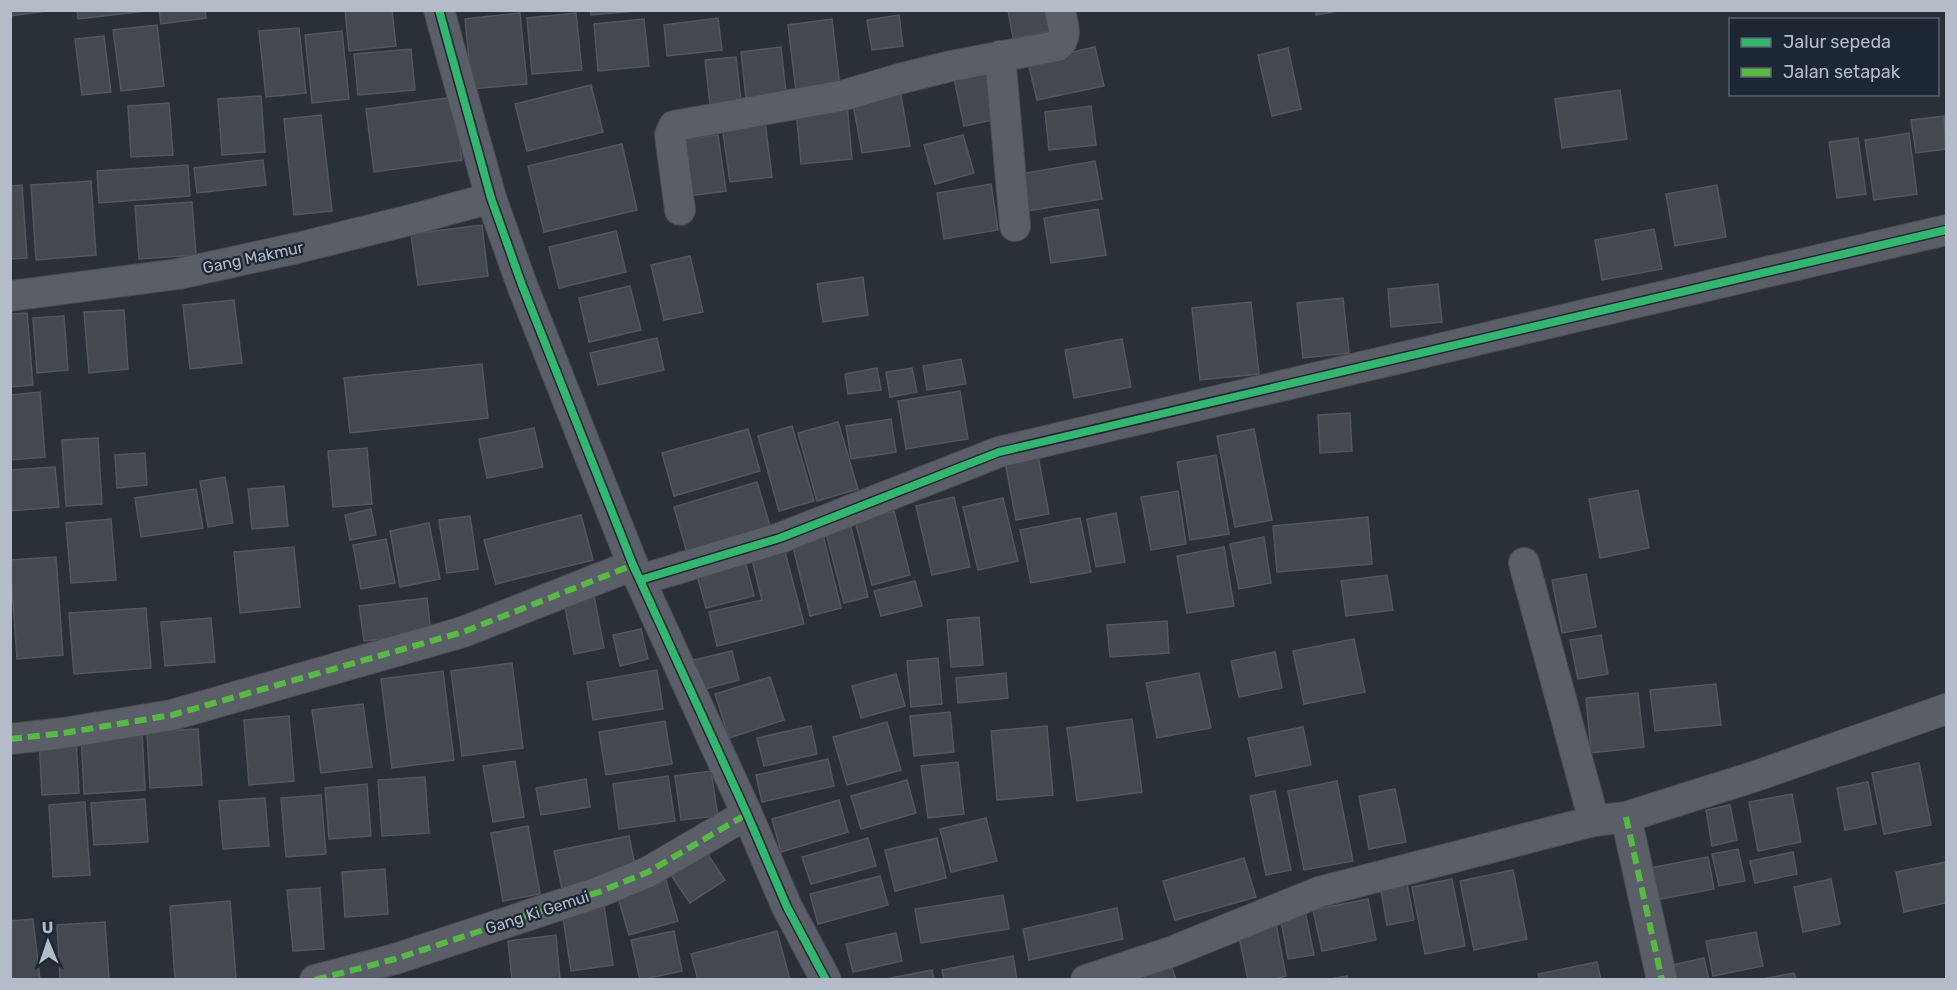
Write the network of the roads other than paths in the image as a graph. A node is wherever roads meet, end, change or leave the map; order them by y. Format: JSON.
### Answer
{"nodes":[{"id":1,"x":439,"y":10,"type":"edge"},
{"id":2,"x":1060,"y":10,"type":"edge"},
{"id":3,"x":1000,"y":56,"type":"junction"},
{"id":4,"x":491,"y":198,"type":"junction"},
{"id":5,"x":680,"y":210,"type":"dead end"},
{"id":6,"x":1015,"y":226,"type":"dead end"},
{"id":7,"x":1947,"y":230,"type":"edge"},
{"id":8,"x":10,"y":296,"type":"edge"},
{"id":9,"x":1524,"y":563,"type":"dead end"},
{"id":10,"x":636,"y":573,"type":"junction"},
{"id":11,"x":1947,"y":709,"type":"edge"},
{"id":12,"x":10,"y":739,"type":"edge"},
{"id":13,"x":747,"y":814,"type":"junction"},
{"id":14,"x":1626,"y":817,"type":"junction"},
{"id":15,"x":1594,"y":821,"type":"junction"},
{"id":16,"x":315,"y":980,"type":"edge"},
{"id":17,"x":826,"y":980,"type":"edge"},
{"id":18,"x":1086,"y":980,"type":"edge"},
{"id":19,"x":1662,"y":980,"type":"edge"}],
"edges":[{"from":1,"to":4,"type":"street"},
{"from":2,"to":3,"type":"street"},
{"from":3,"to":5,"type":"street"},
{"from":3,"to":6,"type":"street"},
{"from":4,"to":8,"type":"street","name":"Gang Makmur"},
{"from":4,"to":10,"type":"street"},
{"from":7,"to":10,"type":"street"},
{"from":9,"to":15,"type":"street"},
{"from":10,"to":12,"type":"street"},
{"from":10,"to":13,"type":"street"},
{"from":11,"to":14,"type":"street"},
{"from":13,"to":16,"type":"street","name":"Gang Ki Gemui"},
{"from":13,"to":17,"type":"street"},
{"from":14,"to":15,"type":"street"},
{"from":14,"to":19,"type":"street"},
{"from":15,"to":18,"type":"street"}]}
